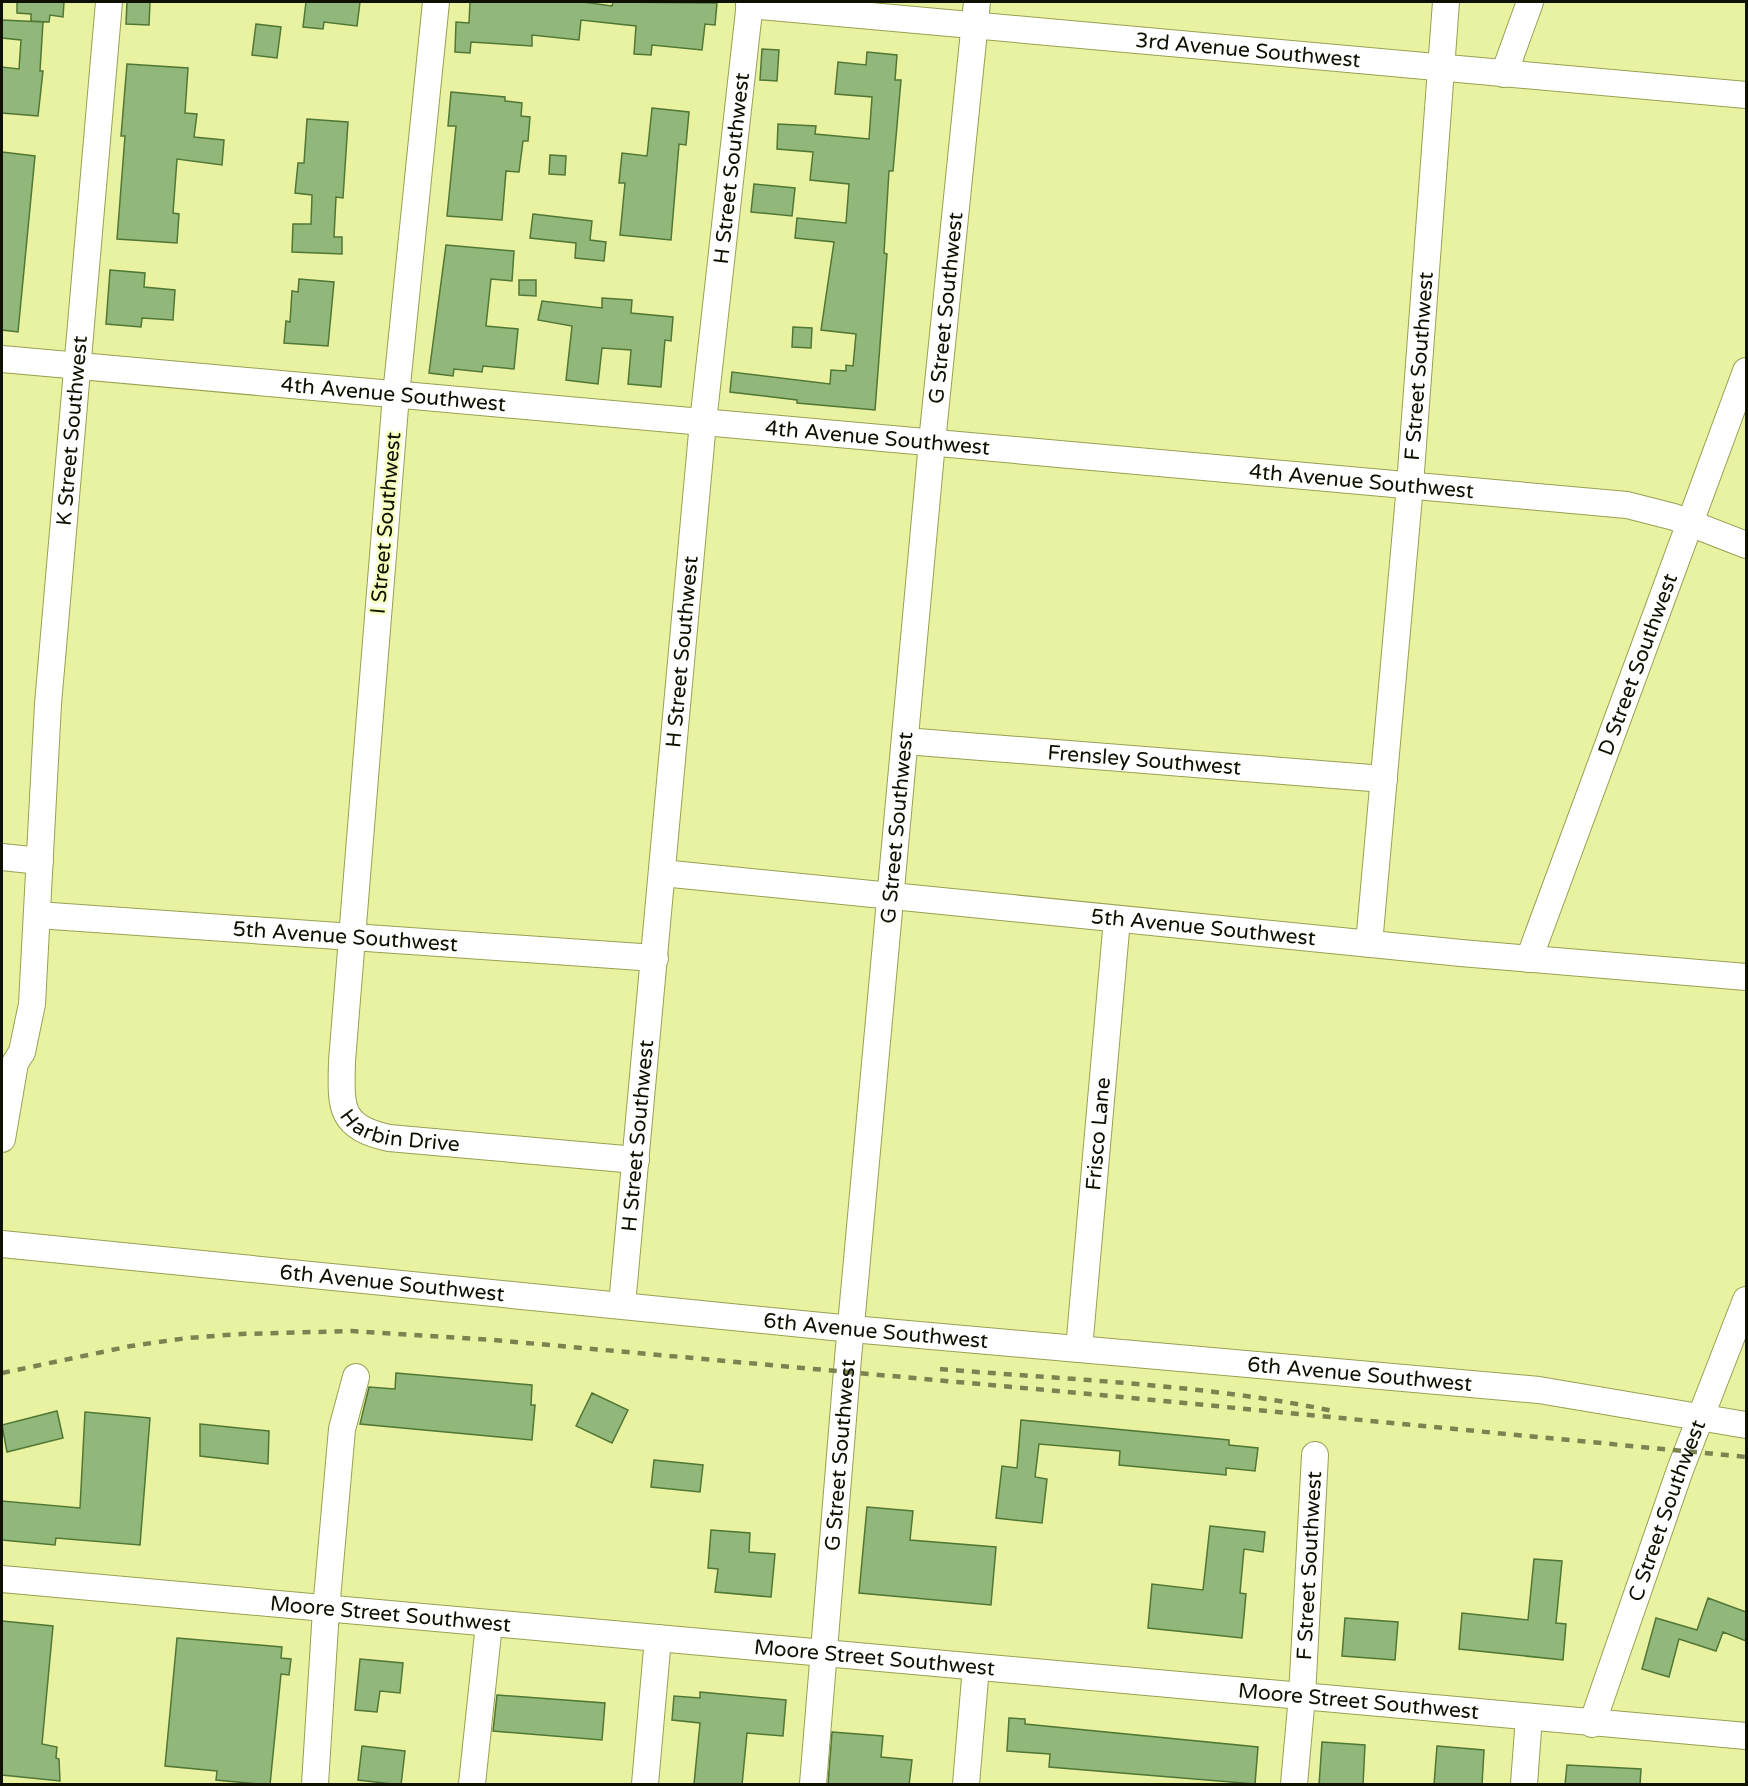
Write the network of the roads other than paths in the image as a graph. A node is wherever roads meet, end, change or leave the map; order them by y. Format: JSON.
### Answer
{"nodes":[{"id":1,"x":108,"y":2,"type":"edge"},
{"id":2,"x":436,"y":2,"type":"edge"},
{"id":3,"x":1446,"y":2,"type":"edge"},
{"id":4,"x":1530,"y":2,"type":"edge"},
{"id":5,"x":749,"y":3,"type":"edge"},
{"id":6,"x":976,"y":14,"type":"edge"},
{"id":7,"x":1442,"y":69,"type":"junction"},
{"id":8,"x":1504,"y":74,"type":"junction"},
{"id":9,"x":1746,"y":95,"type":"edge"},
{"id":10,"x":2,"y":359,"type":"edge"},
{"id":11,"x":78,"y":366,"type":"junction"},
{"id":12,"x":1746,"y":371,"type":"edge"},
{"id":13,"x":396,"y":395,"type":"junction"},
{"id":14,"x":703,"y":422,"type":"junction"},
{"id":15,"x":932,"y":442,"type":"junction"},
{"id":16,"x":1410,"y":485,"type":"junction"},
{"id":17,"x":1690,"y":523,"type":"junction"},
{"id":18,"x":1746,"y":545,"type":"edge"},
{"id":19,"x":905,"y":741,"type":"junction"},
{"id":20,"x":1384,"y":779,"type":"junction"},
{"id":21,"x":2,"y":857,"type":"edge"},
{"id":22,"x":40,"y":861,"type":"junction"},
{"id":23,"x":662,"y":873,"type":"junction"},
{"id":24,"x":891,"y":896,"type":"junction"},
{"id":25,"x":36,"y":915,"type":"junction"},
{"id":26,"x":1117,"y":919,"type":"junction"},
{"id":27,"x":352,"y":937,"type":"junction"},
{"id":28,"x":1369,"y":944,"type":"junction"},
{"id":29,"x":655,"y":958,"type":"junction"},
{"id":30,"x":1529,"y":959,"type":"junction"},
{"id":31,"x":1746,"y":977,"type":"edge"},
{"id":32,"x":8,"y":1062,"type":"edge"},
{"id":33,"x":2,"y":1138,"type":"edge"},
{"id":34,"x":636,"y":1160,"type":"junction"},
{"id":35,"x":2,"y":1244,"type":"edge"},
{"id":36,"x":1746,"y":1300,"type":"edge"},
{"id":37,"x":622,"y":1305,"type":"junction"},
{"id":38,"x":852,"y":1329,"type":"junction"},
{"id":39,"x":1079,"y":1349,"type":"junction"},
{"id":40,"x":356,"y":1377,"type":"dead end"},
{"id":41,"x":1701,"y":1418,"type":"junction"},
{"id":42,"x":1746,"y":1425,"type":"edge"},
{"id":43,"x":1315,"y":1455,"type":"dead end"},
{"id":44,"x":2,"y":1579,"type":"edge"},
{"id":45,"x":326,"y":1610,"type":"junction"},
{"id":46,"x":489,"y":1624,"type":"junction"},
{"id":47,"x":658,"y":1638,"type":"junction"},
{"id":48,"x":823,"y":1653,"type":"junction"},
{"id":49,"x":976,"y":1667,"type":"junction"},
{"id":50,"x":1302,"y":1696,"type":"junction"},
{"id":51,"x":1529,"y":1717,"type":"junction"},
{"id":52,"x":1592,"y":1724,"type":"junction"},
{"id":53,"x":1746,"y":1736,"type":"edge"},
{"id":54,"x":315,"y":1785,"type":"edge"},
{"id":55,"x":472,"y":1785,"type":"edge"},
{"id":56,"x":645,"y":1785,"type":"edge"},
{"id":57,"x":813,"y":1785,"type":"edge"},
{"id":58,"x":966,"y":1785,"type":"edge"},
{"id":59,"x":1294,"y":1785,"type":"edge"},
{"id":60,"x":1524,"y":1785,"type":"edge"}],
"edges":[{"from":1,"to":11,"type":"street","name":"K Street Southwest"},
{"from":2,"to":13,"type":"street","name":"I Street Southwest"},
{"from":3,"to":7,"type":"street","name":"F Street Southwest"},
{"from":4,"to":8,"type":"street"},
{"from":5,"to":6,"type":"street","name":"3rd Avenue Southwest"},
{"from":5,"to":14,"type":"street","name":"H Street Southwest"},
{"from":6,"to":7,"type":"street","name":"3rd Avenue Southwest"},
{"from":6,"to":15,"type":"street","name":"G Street Southwest"},
{"from":7,"to":8,"type":"street","name":"3rd Avenue Southwest"},
{"from":7,"to":16,"type":"street","name":"F Street Southwest"},
{"from":8,"to":9,"type":"street","name":"3rd Avenue Southwest"},
{"from":10,"to":11,"type":"street","name":"4th Avenue Southwest"},
{"from":11,"to":13,"type":"street","name":"4th Avenue Southwest"},
{"from":11,"to":22,"type":"street","name":"K Street Southwest"},
{"from":12,"to":17,"type":"street","name":"D Street Southwest"},
{"from":13,"to":14,"type":"street","name":"4th Avenue Southwest"},
{"from":13,"to":27,"type":"street","name":"I Street Southwest"},
{"from":14,"to":15,"type":"street","name":"4th Avenue Southwest"},
{"from":14,"to":23,"type":"street","name":"H Street Southwest"},
{"from":15,"to":16,"type":"street","name":"4th Avenue Southwest"},
{"from":15,"to":19,"type":"street","name":"G Street Southwest"},
{"from":16,"to":17,"type":"street","name":"4th Avenue Southwest"},
{"from":16,"to":20,"type":"street","name":"F Street Southwest"},
{"from":17,"to":18,"type":"street","name":"4th Avenue Southwest"},
{"from":17,"to":30,"type":"street","name":"D Street Southwest"},
{"from":19,"to":20,"type":"street","name":"Frensley Southwest"},
{"from":19,"to":24,"type":"street","name":"G Street Southwest"},
{"from":20,"to":28,"type":"street","name":"F Street Southwest"},
{"from":21,"to":22,"type":"street"},
{"from":22,"to":25,"type":"street","name":"K Street Southwest"},
{"from":23,"to":24,"type":"street","name":"5th Avenue Southwest"},
{"from":23,"to":29,"type":"street","name":"H Street Southwest"},
{"from":24,"to":26,"type":"street","name":"5th Avenue Southwest"},
{"from":24,"to":38,"type":"street","name":"G Street Southwest"},
{"from":25,"to":27,"type":"street","name":"5th Avenue Southwest"},
{"from":25,"to":32,"type":"street"},
{"from":26,"to":28,"type":"street","name":"5th Avenue Southwest"},
{"from":26,"to":39,"type":"street","name":"Frisco Lane"},
{"from":27,"to":29,"type":"street","name":"5th Avenue Southwest"},
{"from":27,"to":34,"type":"street","name":"Harbin Drive"},
{"from":28,"to":30,"type":"street","name":"5th Avenue Southwest"},
{"from":29,"to":34,"type":"street","name":"H Street Southwest"},
{"from":30,"to":31,"type":"street","name":"5th Avenue Southwest"},
{"from":32,"to":33,"type":"street"},
{"from":34,"to":37,"type":"street","name":"H Street Southwest"},
{"from":35,"to":37,"type":"street","name":"6th Avenue Southwest"},
{"from":36,"to":41,"type":"street","name":"C Street Southwest"},
{"from":37,"to":38,"type":"street","name":"6th Avenue Southwest"},
{"from":38,"to":39,"type":"street","name":"6th Avenue Southwest"},
{"from":38,"to":48,"type":"street","name":"G Street Southwest"},
{"from":39,"to":41,"type":"street","name":"6th Avenue Southwest"},
{"from":40,"to":45,"type":"street"},
{"from":41,"to":42,"type":"street","name":"6th Avenue Southwest"},
{"from":41,"to":52,"type":"street","name":"C Street Southwest"},
{"from":43,"to":50,"type":"street","name":"F Street Southwest"},
{"from":44,"to":45,"type":"street","name":"Moore Street Southwest"},
{"from":45,"to":46,"type":"street","name":"Moore Street Southwest"},
{"from":45,"to":54,"type":"street"},
{"from":46,"to":47,"type":"street","name":"Moore Street Southwest"},
{"from":46,"to":55,"type":"street"},
{"from":47,"to":48,"type":"street","name":"Moore Street Southwest"},
{"from":47,"to":56,"type":"street"},
{"from":48,"to":49,"type":"street","name":"Moore Street Southwest"},
{"from":48,"to":57,"type":"street","name":"G Street Southwest"},
{"from":49,"to":50,"type":"street","name":"Moore Street Southwest"},
{"from":49,"to":58,"type":"street"},
{"from":50,"to":51,"type":"street","name":"Moore Street Southwest"},
{"from":50,"to":59,"type":"street","name":"F Street Southwest"},
{"from":51,"to":52,"type":"street","name":"Moore Street Southwest"},
{"from":51,"to":60,"type":"street"},
{"from":52,"to":53,"type":"street","name":"Moore Street Southwest"}]}
